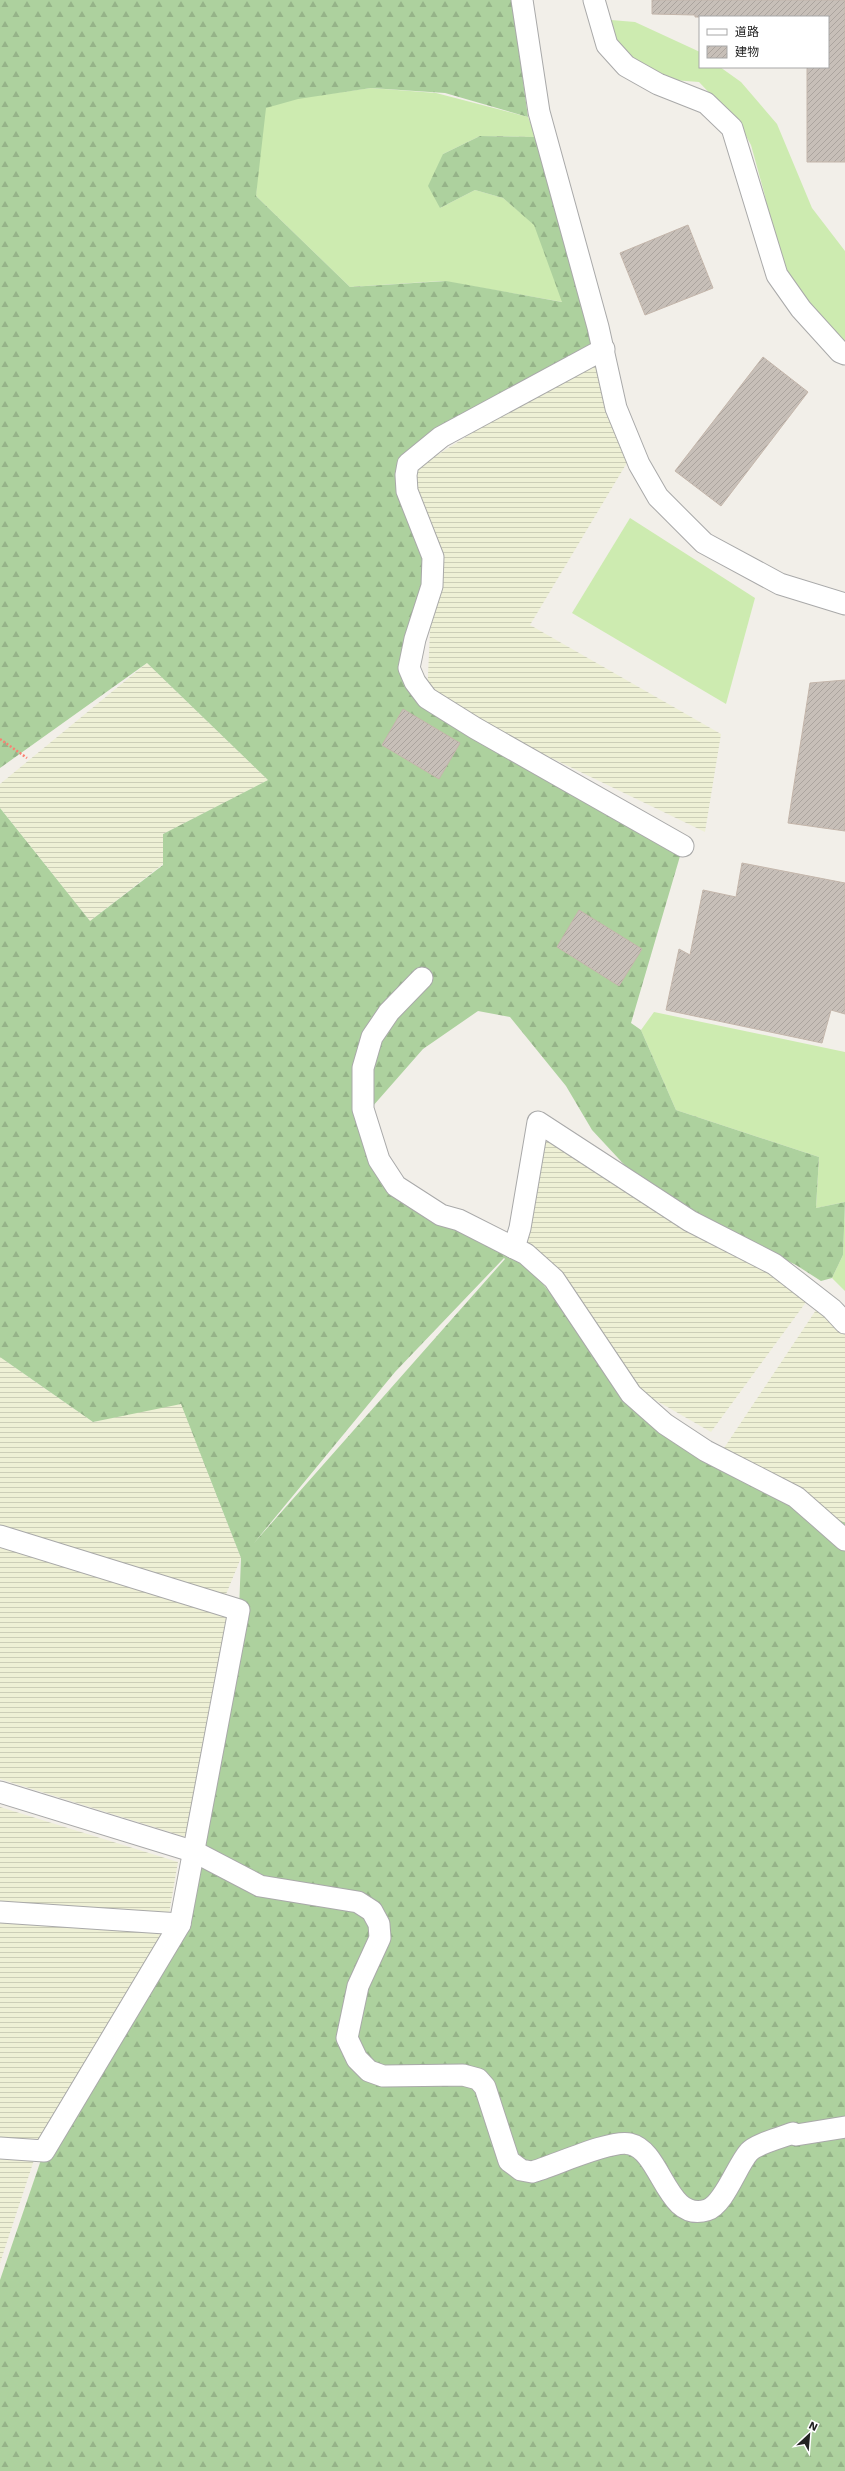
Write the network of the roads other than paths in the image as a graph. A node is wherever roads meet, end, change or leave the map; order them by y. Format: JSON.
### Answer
{"nodes":[{"id":1,"x":522,"y":0,"type":"edge"},
{"id":2,"x":594,"y":0,"type":"edge"},
{"id":3,"x":604,"y":349,"type":"junction"},
{"id":4,"x":845,"y":354,"type":"edge"},
{"id":5,"x":845,"y":604,"type":"edge"},
{"id":6,"x":683,"y":846,"type":"dead end"},
{"id":7,"x":422,"y":978,"type":"dead end"},
{"id":8,"x":514,"y":1248,"type":"junction"},
{"id":9,"x":845,"y":1323,"type":"edge"},
{"id":10,"x":0,"y":1536,"type":"edge"},
{"id":11,"x":845,"y":1540,"type":"edge"},
{"id":12,"x":0,"y":1792,"type":"edge"},
{"id":13,"x":195,"y":1852,"type":"junction"},
{"id":14,"x":0,"y":1912,"type":"edge"},
{"id":15,"x":180,"y":1924,"type":"junction"},
{"id":16,"x":845,"y":2127,"type":"edge"},
{"id":17,"x":0,"y":2148,"type":"edge"}],
"edges":[{"from":1,"to":3,"type":"street"},
{"from":2,"to":4,"type":"street"},
{"from":3,"to":5,"type":"street"},
{"from":3,"to":6,"type":"street"},
{"from":7,"to":8,"type":"street"},
{"from":8,"to":9,"type":"street"},
{"from":8,"to":11,"type":"street"},
{"from":10,"to":13,"type":"street"},
{"from":12,"to":13,"type":"street"},
{"from":13,"to":15,"type":"street"},
{"from":13,"to":16,"type":"street"},
{"from":14,"to":15,"type":"street"},
{"from":15,"to":17,"type":"street"}]}
